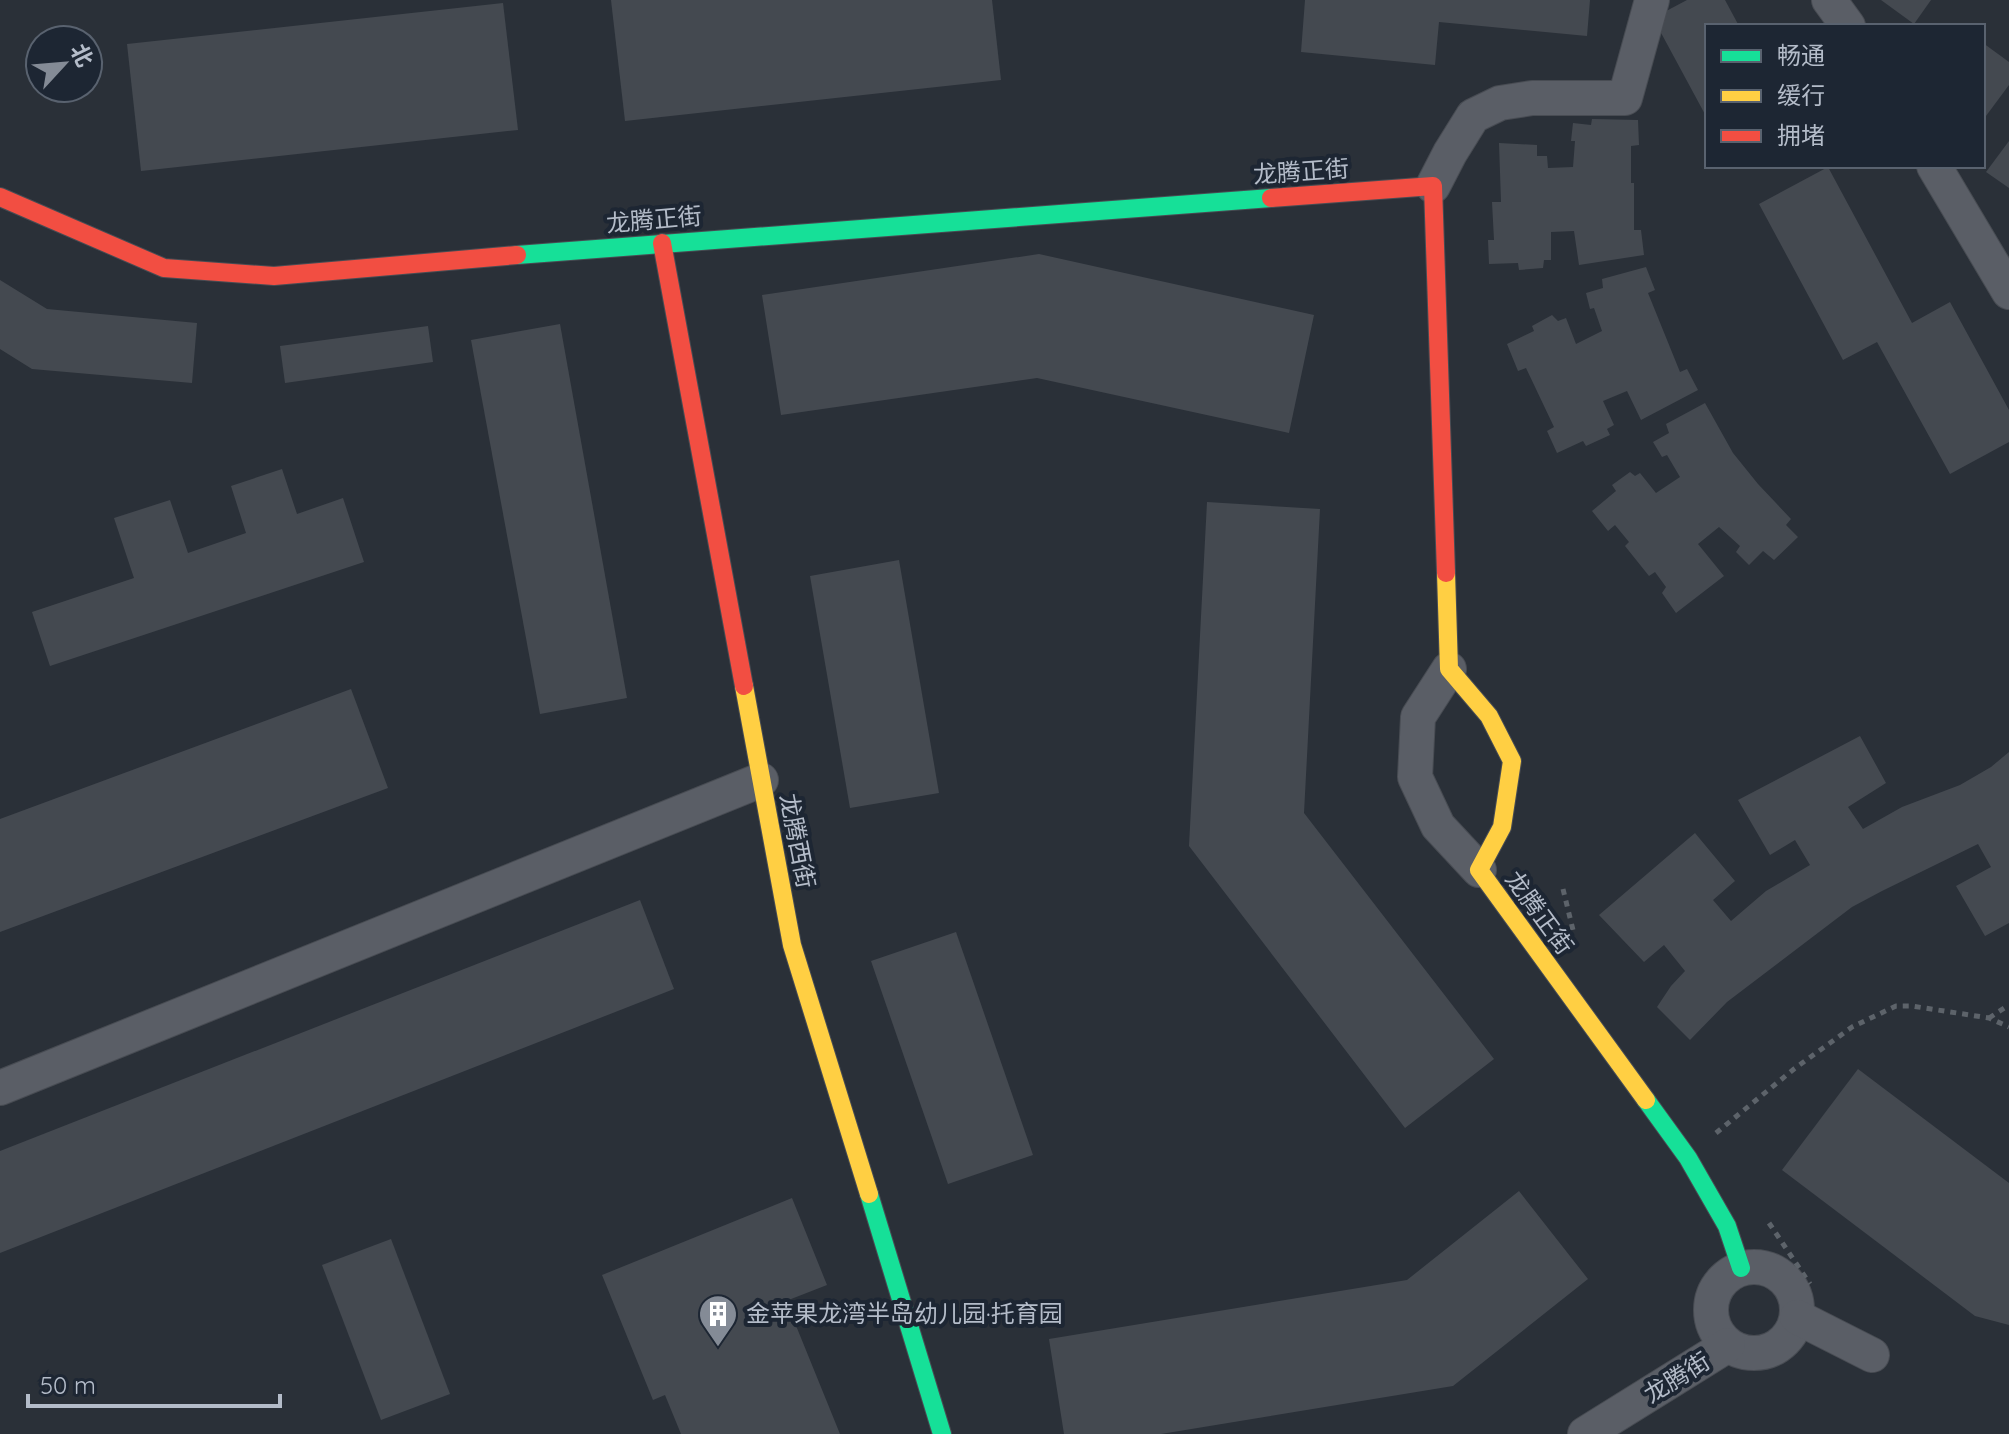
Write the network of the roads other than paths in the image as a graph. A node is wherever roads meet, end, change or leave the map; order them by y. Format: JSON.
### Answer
{"nodes":[{"id":1,"x":1652,"y":0,"type":"edge"},
{"id":2,"x":1829,"y":0,"type":"edge"},
{"id":3,"x":1847,"y":24,"type":"edge"},
{"id":4,"x":1935,"y":168,"type":"edge"},
{"id":5,"x":1433,"y":186,"type":"junction"},
{"id":6,"x":0,"y":197,"type":"edge"},
{"id":7,"x":662,"y":243,"type":"junction"},
{"id":8,"x":2009,"y":292,"type":"edge"},
{"id":9,"x":1449,"y":669,"type":"junction"},
{"id":10,"x":761,"y":780,"type":"junction"},
{"id":11,"x":1479,"y":870,"type":"junction"},
{"id":12,"x":0,"y":1088,"type":"edge"},
{"id":13,"x":1741,"y":1268,"type":"junction"},
{"id":14,"x":1807,"y":1304,"type":"junction"},
{"id":15,"x":1728,"y":1345,"type":"junction"},
{"id":16,"x":1872,"y":1355,"type":"dead end"},
{"id":17,"x":942,"y":1434,"type":"edge"},
{"id":18,"x":1585,"y":1434,"type":"edge"}],
"edges":[{"from":1,"to":5,"type":"street"},
{"from":2,"to":3,"type":"street"},
{"from":4,"to":8,"type":"street"},
{"from":5,"to":7,"type":"street","name":"龙腾正街"},
{"from":5,"to":9,"type":"street"},
{"from":6,"to":7,"type":"street","name":"龙腾正街"},
{"from":7,"to":10,"type":"street","name":"龙腾西街"},
{"from":9,"to":11,"type":"street","name":"龙腾正街"},
{"from":9,"to":11,"type":"street"},
{"from":10,"to":12,"type":"street"},
{"from":10,"to":17,"type":"street","name":"龙腾西街"},
{"from":11,"to":13,"type":"street","name":"龙腾正街"},
{"from":13,"to":14,"type":"street"},
{"from":13,"to":15,"type":"street"},
{"from":14,"to":15,"type":"street"},
{"from":14,"to":16,"type":"street"},
{"from":15,"to":18,"type":"street","name":"龙腾街"}]}
